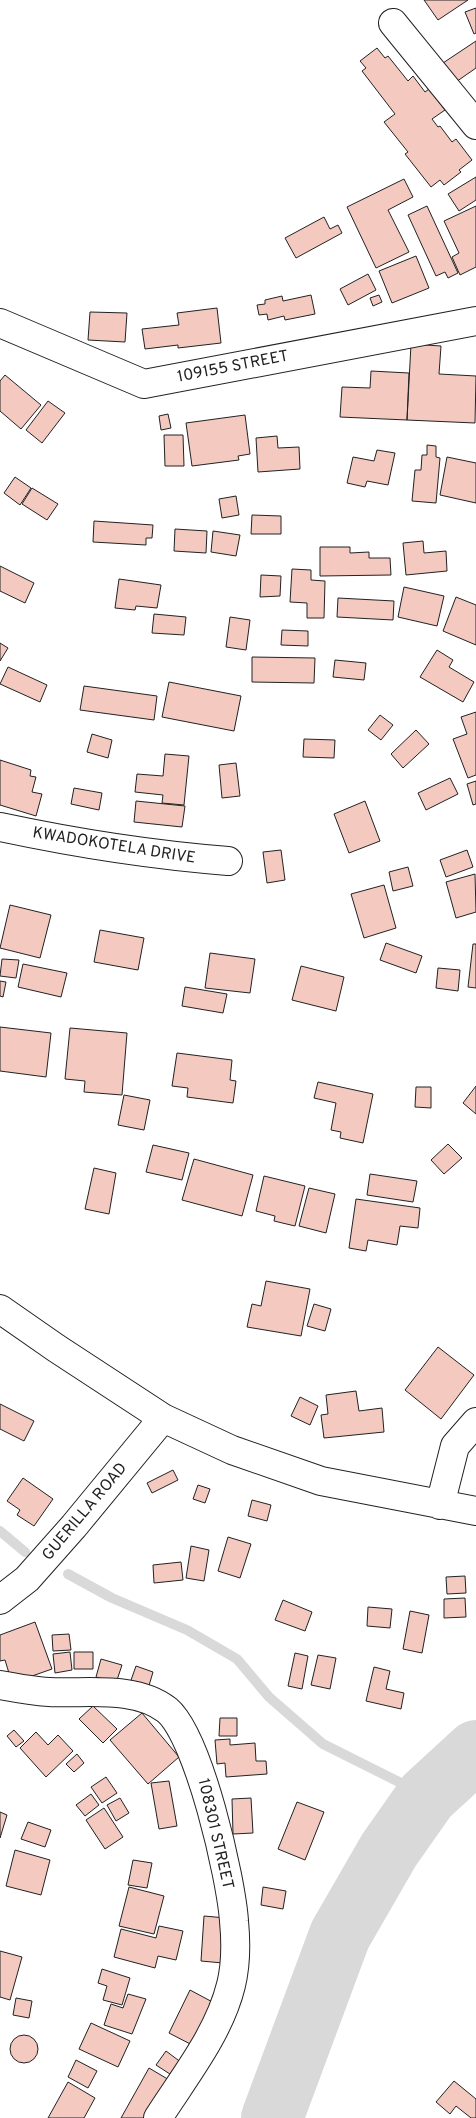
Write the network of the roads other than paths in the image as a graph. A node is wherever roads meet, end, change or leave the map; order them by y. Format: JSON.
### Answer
{"nodes":[{"id":1,"x":394,"y":23,"type":"dead end"},
{"id":2,"x":476,"y":125,"type":"edge"},
{"id":3,"x":476,"y":321,"type":"edge"},
{"id":4,"x":0,"y":323,"type":"edge"},
{"id":5,"x":0,"y":827,"type":"edge"},
{"id":6,"x":228,"y":861,"type":"dead end"},
{"id":7,"x":0,"y":1309,"type":"edge"},
{"id":8,"x":163,"y":1418,"type":"junction"},
{"id":9,"x":476,"y":1422,"type":"edge"},
{"id":10,"x":440,"y":1505,"type":"junction"},
{"id":11,"x":476,"y":1511,"type":"edge"},
{"id":12,"x":0,"y":1600,"type":"edge"},
{"id":13,"x":0,"y":1686,"type":"edge"},
{"id":14,"x":158,"y":2118,"type":"edge"}],
"edges":[{"from":1,"to":2,"type":"street"},
{"from":3,"to":4,"type":"street","name":"109155 STREET"},
{"from":5,"to":6,"type":"street","name":"KWADOKOTELA DRIVE"},
{"from":7,"to":8,"type":"street"},
{"from":8,"to":10,"type":"street"},
{"from":8,"to":12,"type":"street","name":"GUERILLA ROAD"},
{"from":9,"to":10,"type":"street"},
{"from":10,"to":11,"type":"street"},
{"from":13,"to":14,"type":"street","name":"108301 STREET"}]}
